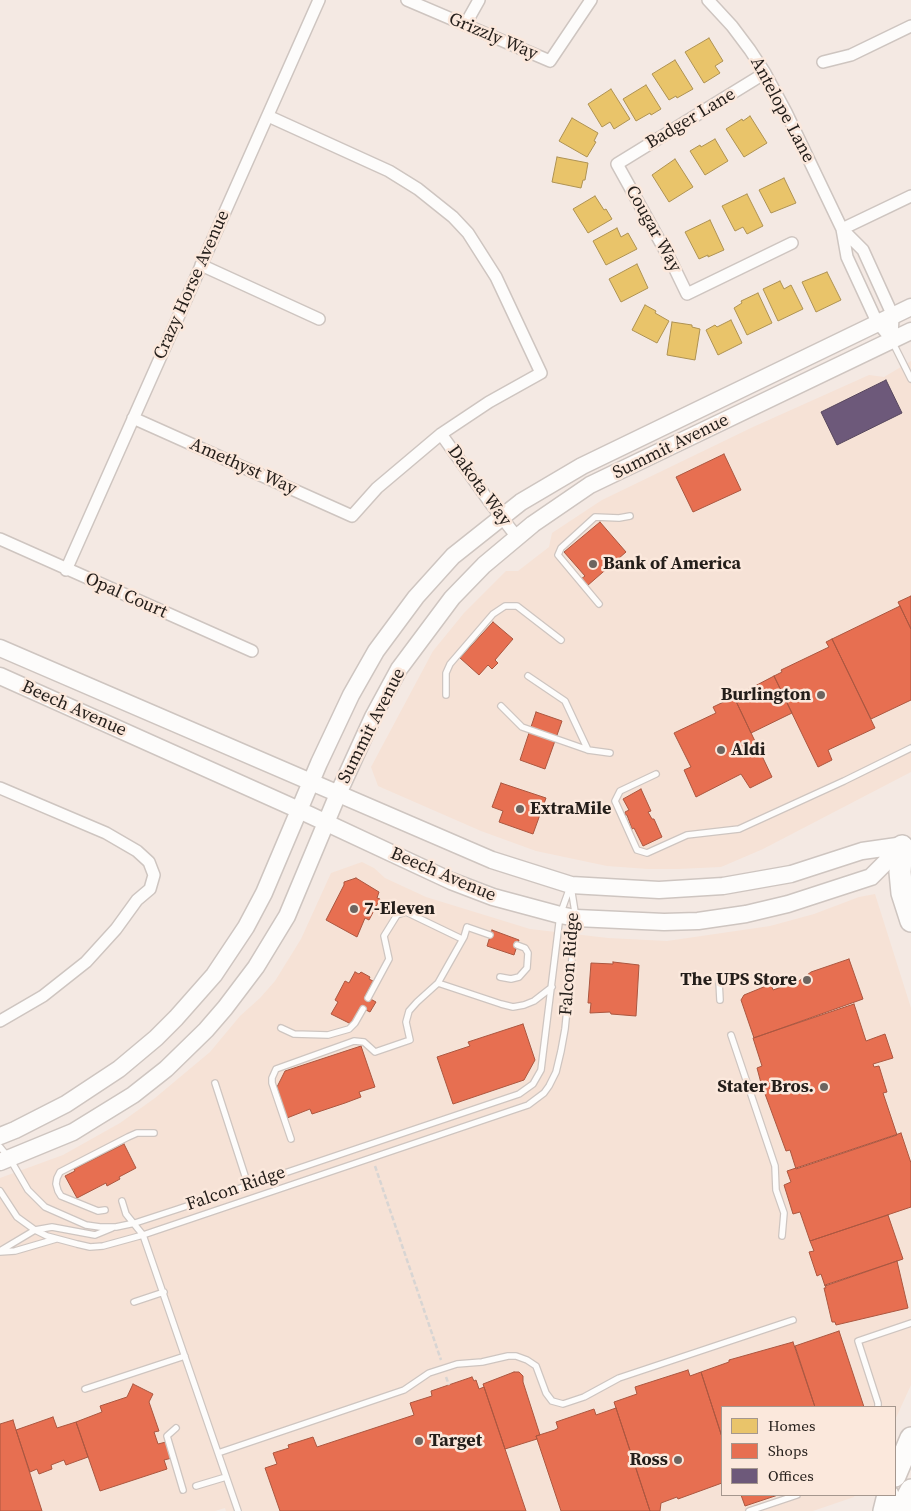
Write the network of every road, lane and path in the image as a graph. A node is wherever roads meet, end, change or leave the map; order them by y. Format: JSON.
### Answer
{"nodes":[{"id":1,"x":319,"y":0,"type":"edge"},
{"id":2,"x":407,"y":0,"type":"edge"},
{"id":3,"x":479,"y":0,"type":"edge"},
{"id":4,"x":591,"y":0,"type":"edge"},
{"id":5,"x":708,"y":0,"type":"edge"},
{"id":6,"x":464,"y":25,"type":"junction"},
{"id":7,"x":911,"y":26,"type":"edge"},
{"id":8,"x":823,"y":62,"type":"dead end"},
{"id":9,"x":765,"y":73,"type":"junction"},
{"id":10,"x":268,"y":116,"type":"junction"},
{"id":11,"x":616,"y":164,"type":"joint"},
{"id":12,"x":911,"y":196,"type":"edge"},
{"id":13,"x":842,"y":229,"type":"junction"},
{"id":14,"x":792,"y":243,"type":"dead end"},
{"id":15,"x":201,"y":265,"type":"junction"},
{"id":16,"x":911,"y":307,"type":"edge"},
{"id":17,"x":893,"y":316,"type":"junction"},
{"id":18,"x":319,"y":319,"type":"dead end"},
{"id":19,"x":878,"y":322,"type":"junction"},
{"id":20,"x":911,"y":331,"type":"edge"},
{"id":21,"x":892,"y":340,"type":"junction"},
{"id":22,"x":911,"y":379,"type":"edge"},
{"id":23,"x":133,"y":418,"type":"junction"},
{"id":24,"x":441,"y":434,"type":"junction"},
{"id":25,"x":630,"y":516,"type":"dead end"},
{"id":26,"x":501,"y":517,"type":"junction"},
{"id":27,"x":517,"y":537,"type":"junction"},
{"id":28,"x":0,"y":539,"type":"edge"},
{"id":29,"x":66,"y":570,"type":"junction"},
{"id":30,"x":599,"y":604,"type":"dead end"},
{"id":31,"x":561,"y":640,"type":"dead end"},
{"id":32,"x":0,"y":648,"type":"edge"},
{"id":33,"x":252,"y":651,"type":"dead end"},
{"id":34,"x":0,"y":676,"type":"edge"},
{"id":35,"x":528,"y":676,"type":"dead end"},
{"id":36,"x":446,"y":695,"type":"dead end"},
{"id":37,"x":502,"y":706,"type":"dead end"},
{"id":38,"x":911,"y":748,"type":"edge"},
{"id":39,"x":588,"y":750,"type":"junction"},
{"id":40,"x":610,"y":753,"type":"dead end"},
{"id":41,"x":656,"y":774,"type":"dead end"},
{"id":42,"x":311,"y":782,"type":"junction"},
{"id":43,"x":0,"y":788,"type":"edge"},
{"id":44,"x":338,"y":794,"type":"junction"},
{"id":45,"x":299,"y":810,"type":"junction"},
{"id":46,"x":326,"y":823,"type":"junction"},
{"id":47,"x":908,"y":848,"type":"edge"},
{"id":48,"x":571,"y":885,"type":"junction"},
{"id":49,"x":560,"y":915,"type":"junction"},
{"id":50,"x":576,"y":918,"type":"junction"},
{"id":51,"x":911,"y":921,"type":"edge"},
{"id":52,"x":490,"y":935,"type":"dead end"},
{"id":53,"x":462,"y":939,"type":"junction"},
{"id":54,"x":517,"y":944,"type":"dead end"},
{"id":55,"x":500,"y":976,"type":"dead end"},
{"id":56,"x":719,"y":981,"type":"dead end"},
{"id":57,"x":438,"y":983,"type":"junction"},
{"id":58,"x":552,"y":988,"type":"junction"},
{"id":59,"x":368,"y":998,"type":"dead end"},
{"id":60,"x":720,"y":1000,"type":"dead end"},
{"id":61,"x":363,"y":1009,"type":"dead end"},
{"id":62,"x":0,"y":1021,"type":"edge"},
{"id":63,"x":281,"y":1028,"type":"dead end"},
{"id":64,"x":731,"y":1035,"type":"dead end"},
{"id":65,"x":215,"y":1083,"type":"dead end"},
{"id":66,"x":154,"y":1133,"type":"dead end"},
{"id":67,"x":0,"y":1136,"type":"edge"},
{"id":68,"x":291,"y":1140,"type":"dead end"},
{"id":69,"x":3,"y":1156,"type":"edge"},
{"id":70,"x":374,"y":1165,"type":"dead end"},
{"id":71,"x":248,"y":1185,"type":"junction"},
{"id":72,"x":0,"y":1191,"type":"edge"},
{"id":73,"x":122,"y":1201,"type":"dead end"},
{"id":74,"x":105,"y":1210,"type":"dead end"},
{"id":75,"x":135,"y":1223,"type":"junction"},
{"id":76,"x":116,"y":1227,"type":"junction"},
{"id":77,"x":35,"y":1230,"type":"junction"},
{"id":78,"x":143,"y":1235,"type":"junction"},
{"id":79,"x":782,"y":1236,"type":"dead end"},
{"id":80,"x":57,"y":1239,"type":"junction"},
{"id":81,"x":0,"y":1252,"type":"edge"},
{"id":82,"x":164,"y":1292,"type":"junction"},
{"id":83,"x":134,"y":1302,"type":"dead end"},
{"id":84,"x":793,"y":1320,"type":"dead end"},
{"id":85,"x":911,"y":1323,"type":"edge"},
{"id":86,"x":186,"y":1356,"type":"junction"},
{"id":87,"x":444,"y":1369,"type":"junction"},
{"id":88,"x":449,"y":1385,"type":"dead end"},
{"id":89,"x":85,"y":1389,"type":"dead end"},
{"id":90,"x":878,"y":1406,"type":"edge"},
{"id":91,"x":176,"y":1428,"type":"dead end"},
{"id":92,"x":911,"y":1438,"type":"edge"},
{"id":93,"x":218,"y":1453,"type":"junction"},
{"id":94,"x":896,"y":1474,"type":"edge"},
{"id":95,"x":226,"y":1477,"type":"junction"},
{"id":96,"x":196,"y":1486,"type":"dead end"},
{"id":97,"x":184,"y":1490,"type":"dead end"},
{"id":98,"x":911,"y":1490,"type":"edge"},
{"id":99,"x":794,"y":1496,"type":"edge"},
{"id":100,"x":888,"y":1496,"type":"edge"},
{"id":101,"x":238,"y":1511,"type":"edge"},
{"id":102,"x":749,"y":1511,"type":"edge"},
{"id":103,"x":884,"y":1511,"type":"edge"},
{"id":104,"x":900,"y":1511,"type":"edge"}],
"edges":[{"from":1,"to":10,"type":"street","name":"Crazy Horse Avenue"},
{"from":2,"to":6,"type":"street","name":"Grizzly Way"},
{"from":3,"to":6,"type":"street"},
{"from":4,"to":6,"type":"street","name":"Grizzly Way"},
{"from":5,"to":9,"type":"street","name":"Antelope Lane"},
{"from":7,"to":8,"type":"street"},
{"from":9,"to":11,"type":"street","name":"Badger Lane"},
{"from":9,"to":13,"type":"street","name":"Antelope Lane"},
{"from":10,"to":15,"type":"street","name":"Crazy Horse Avenue"},
{"from":10,"to":24,"type":"street"},
{"from":11,"to":14,"type":"street","name":"Cougar Way"},
{"from":12,"to":13,"type":"street"},
{"from":13,"to":17,"type":"street","name":"Antelope Lane"},
{"from":13,"to":19,"type":"street","name":"Antelope Lane"},
{"from":15,"to":18,"type":"street"},
{"from":15,"to":23,"type":"street","name":"Crazy Horse Avenue"},
{"from":16,"to":17,"type":"main road","name":"Summit Avenue"},
{"from":17,"to":19,"type":"main road","name":"Summit Avenue"},
{"from":17,"to":21,"type":"street","name":"Antelope Lane"},
{"from":19,"to":21,"type":"street","name":"Antelope Lane"},
{"from":19,"to":26,"type":"main road","name":"Summit Avenue"},
{"from":20,"to":21,"type":"main road","name":"Summit Avenue"},
{"from":21,"to":22,"type":"lane"},
{"from":21,"to":27,"type":"main road","name":"Summit Avenue"},
{"from":23,"to":24,"type":"street","name":"Amethyst Way"},
{"from":23,"to":29,"type":"street","name":"Crazy Horse Avenue"},
{"from":24,"to":26,"type":"street","name":"Dakota Way"},
{"from":25,"to":30,"type":"lane"},
{"from":26,"to":27,"type":"street","name":"Dakota Way"},
{"from":26,"to":42,"type":"main road","name":"Summit Avenue"},
{"from":27,"to":44,"type":"main road","name":"Summit Avenue"},
{"from":28,"to":29,"type":"street","name":"Opal Court"},
{"from":29,"to":33,"type":"street","name":"Opal Court"},
{"from":31,"to":36,"type":"lane"},
{"from":32,"to":42,"type":"main road","name":"Beech Avenue"},
{"from":34,"to":45,"type":"main road","name":"Beech Avenue"},
{"from":35,"to":39,"type":"lane"},
{"from":37,"to":39,"type":"lane"},
{"from":38,"to":41,"type":"lane"},
{"from":39,"to":40,"type":"lane"},
{"from":42,"to":44,"type":"main road","name":"Beech Avenue"},
{"from":42,"to":45,"type":"main road","name":"Summit Avenue"},
{"from":43,"to":62,"type":"street"},
{"from":44,"to":46,"type":"main road","name":"Summit Avenue"},
{"from":44,"to":48,"type":"main road","name":"Beech Avenue"},
{"from":45,"to":46,"type":"main road","name":"Beech Avenue"},
{"from":45,"to":67,"type":"main road","name":"Summit Avenue"},
{"from":46,"to":49,"type":"main road","name":"Beech Avenue"},
{"from":46,"to":69,"type":"main road","name":"Summit Avenue"},
{"from":47,"to":48,"type":"main road","name":"Beech Avenue"},
{"from":47,"to":50,"type":"main road","name":"Beech Avenue"},
{"from":47,"to":51,"type":"highway"},
{"from":48,"to":49,"type":"lane","name":"Falcon Ridge"},
{"from":48,"to":50,"type":"lane","name":"Falcon Ridge"},
{"from":49,"to":50,"type":"main road","name":"Beech Avenue"},
{"from":49,"to":58,"type":"lane","name":"Falcon Ridge"},
{"from":50,"to":78,"type":"lane","name":"Falcon Ridge"},
{"from":52,"to":53,"type":"lane"},
{"from":53,"to":57,"type":"lane"},
{"from":53,"to":59,"type":"lane"},
{"from":54,"to":55,"type":"lane"},
{"from":56,"to":60,"type":"lane"},
{"from":57,"to":58,"type":"lane"},
{"from":57,"to":68,"type":"lane"},
{"from":58,"to":71,"type":"lane","name":"Falcon Ridge"},
{"from":61,"to":63,"type":"lane"},
{"from":64,"to":79,"type":"lane"},
{"from":65,"to":71,"type":"lane"},
{"from":66,"to":74,"type":"lane"},
{"from":69,"to":76,"type":"lane","name":"Falcon Ridge"},
{"from":70,"to":87,"type":"path"},
{"from":71,"to":75,"type":"lane","name":"Falcon Ridge"},
{"from":72,"to":77,"type":"lane","name":"Falcon Ridge"},
{"from":73,"to":75,"type":"lane"},
{"from":75,"to":76,"type":"lane","name":"Falcon Ridge"},
{"from":75,"to":78,"type":"lane"},
{"from":76,"to":77,"type":"lane"},
{"from":77,"to":80,"type":"lane","name":"Falcon Ridge"},
{"from":77,"to":81,"type":"lane"},
{"from":78,"to":80,"type":"lane","name":"Falcon Ridge"},
{"from":78,"to":82,"type":"lane"},
{"from":80,"to":81,"type":"lane"},
{"from":82,"to":83,"type":"lane"},
{"from":82,"to":86,"type":"lane"},
{"from":84,"to":87,"type":"lane"},
{"from":85,"to":90,"type":"lane"},
{"from":86,"to":89,"type":"lane"},
{"from":86,"to":93,"type":"lane"},
{"from":87,"to":88,"type":"path"},
{"from":87,"to":93,"type":"lane"},
{"from":91,"to":97,"type":"lane"},
{"from":92,"to":94,"type":"highway"},
{"from":93,"to":95,"type":"lane"},
{"from":95,"to":96,"type":"lane"},
{"from":95,"to":101,"type":"lane"},
{"from":98,"to":104,"type":"highway"},
{"from":99,"to":102,"type":"lane"},
{"from":100,"to":103,"type":"highway"}]}
